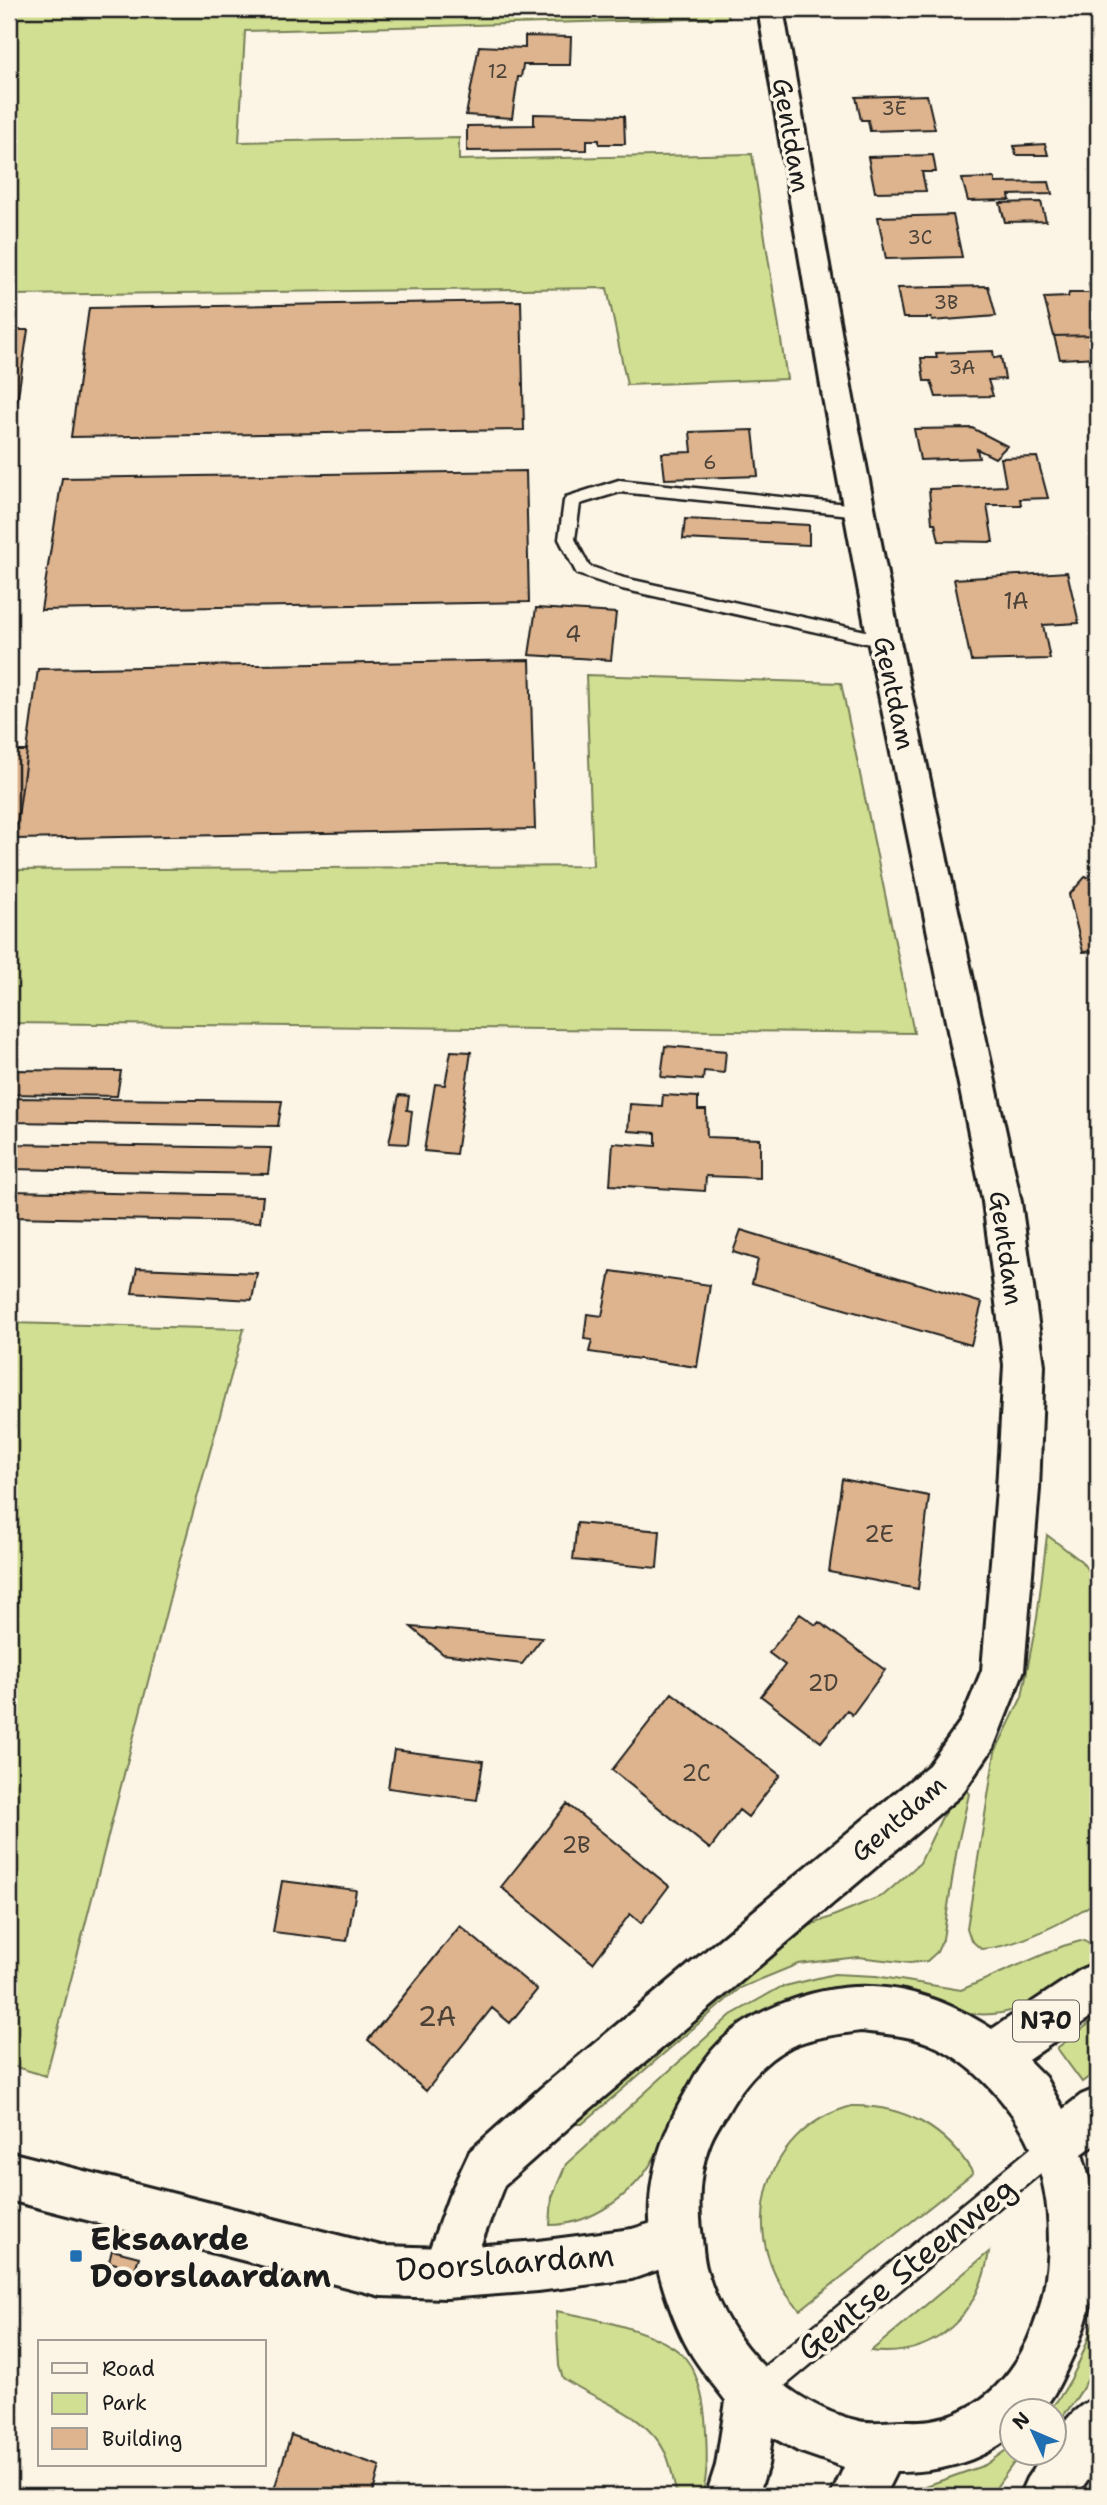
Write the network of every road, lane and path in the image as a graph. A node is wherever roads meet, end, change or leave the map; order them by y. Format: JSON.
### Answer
{"nodes":[{"id":1,"x":770,"y":9,"type":"edge"},
{"id":2,"x":861,"y":510,"type":"junction"},
{"id":3,"x":884,"y":641,"type":"junction"},
{"id":4,"x":1098,"y":1985,"type":"edge"},
{"id":5,"x":993,"y":2056,"type":"junction"},
{"id":6,"x":1098,"y":2112,"type":"edge"},
{"id":7,"x":1059,"y":2141,"type":"junction"},
{"id":8,"x":9,"y":2176,"type":"edge"},
{"id":9,"x":675,"y":2241,"type":"junction"},
{"id":10,"x":446,"y":2273,"type":"junction"},
{"id":11,"x":753,"y":2393,"type":"junction"},
{"id":12,"x":1098,"y":2422,"type":"edge"},
{"id":13,"x":880,"y":2450,"type":"junction"},
{"id":14,"x":732,"y":2496,"type":"edge"},
{"id":15,"x":858,"y":2496,"type":"edge"},
{"id":16,"x":1045,"y":2496,"type":"edge"}],
"edges":[{"from":1,"to":2,"type":"street","name":"Gentdam"},
{"from":2,"to":3,"type":"street","name":"Gentdam"},
{"from":2,"to":3,"type":"lane"},
{"from":3,"to":10,"type":"street","name":"Gentdam"},
{"from":4,"to":5,"type":"street","number":"N70"},
{"from":5,"to":7,"type":"street"},
{"from":5,"to":9,"type":"street"},
{"from":6,"to":7,"type":"street","name":"Gentse Steenweg"},
{"from":7,"to":11,"type":"lane","name":"Gentse Steenweg"},
{"from":7,"to":13,"type":"street"},
{"from":8,"to":10,"type":"street","name":"Doorslaardam"},
{"from":9,"to":10,"type":"street","name":"Doorslaardam"},
{"from":9,"to":11,"type":"street"},
{"from":11,"to":13,"type":"street"},
{"from":11,"to":14,"type":"street"},
{"from":12,"to":16,"type":"street"},
{"from":13,"to":15,"type":"street"}]}
